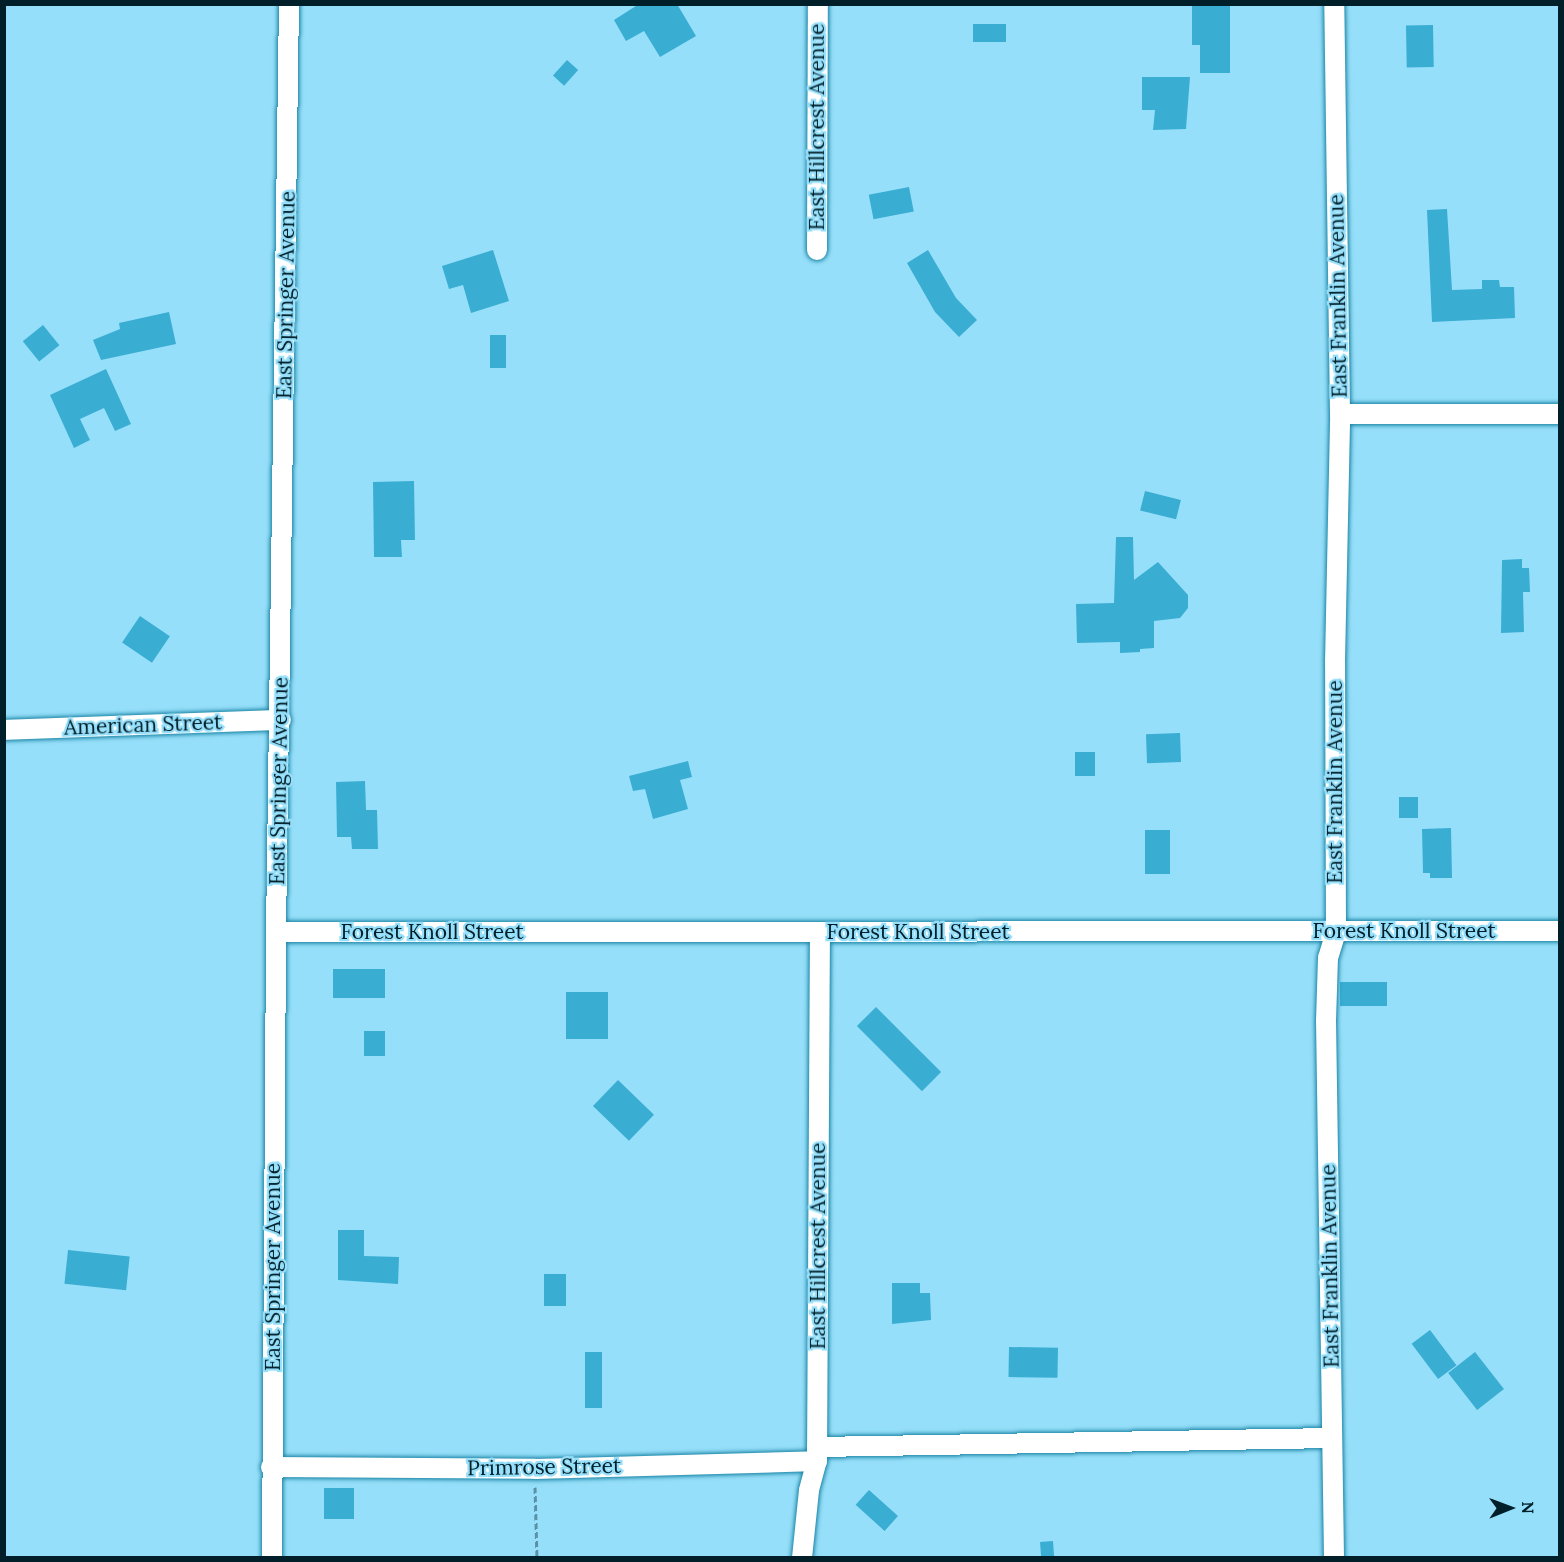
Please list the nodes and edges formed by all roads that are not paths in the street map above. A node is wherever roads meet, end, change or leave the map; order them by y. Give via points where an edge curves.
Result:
1 (289, 4) edge
2 (818, 4) edge
3 (1334, 4) edge
4 (817, 250) dead end
5 (1340, 414) junction
6 (1560, 414) edge
7 (281, 720) junction
8 (4, 730) edge
9 (1336, 931) junction
10 (1560, 931) edge
11 (276, 932) junction
12 (820, 932) junction
13 (1332, 1438) junction
14 (817, 1454) junction
15 (271, 1467) junction
16 (272, 1557) edge
17 (802, 1557) edge
18 (1334, 1557) edge

1 - 7 street, East Springer Avenue
2 - 4 street, East Hillcrest Avenue
3 - 5 street, East Franklin Avenue
5 - 6 street
5 - 9 street, East Franklin Avenue via 1335,662
7 - 8 street, American Street
7 - 11 street, East Springer Avenue
9 - 10 street, Forest Knoll Street
9 - 12 street, Forest Knoll Street
9 - 13 street, East Franklin Avenue via 1328,958 1326,1021
11 - 12 street, Forest Knoll Street
11 - 15 street, East Springer Avenue
12 - 14 street, East Hillcrest Avenue
13 - 14 street, Primrose Street
13 - 18 street, East Franklin Avenue
14 - 15 street, Primrose Street via 535,1469
14 - 17 street, East Hillcrest Avenue
15 - 16 street, East Springer Avenue

